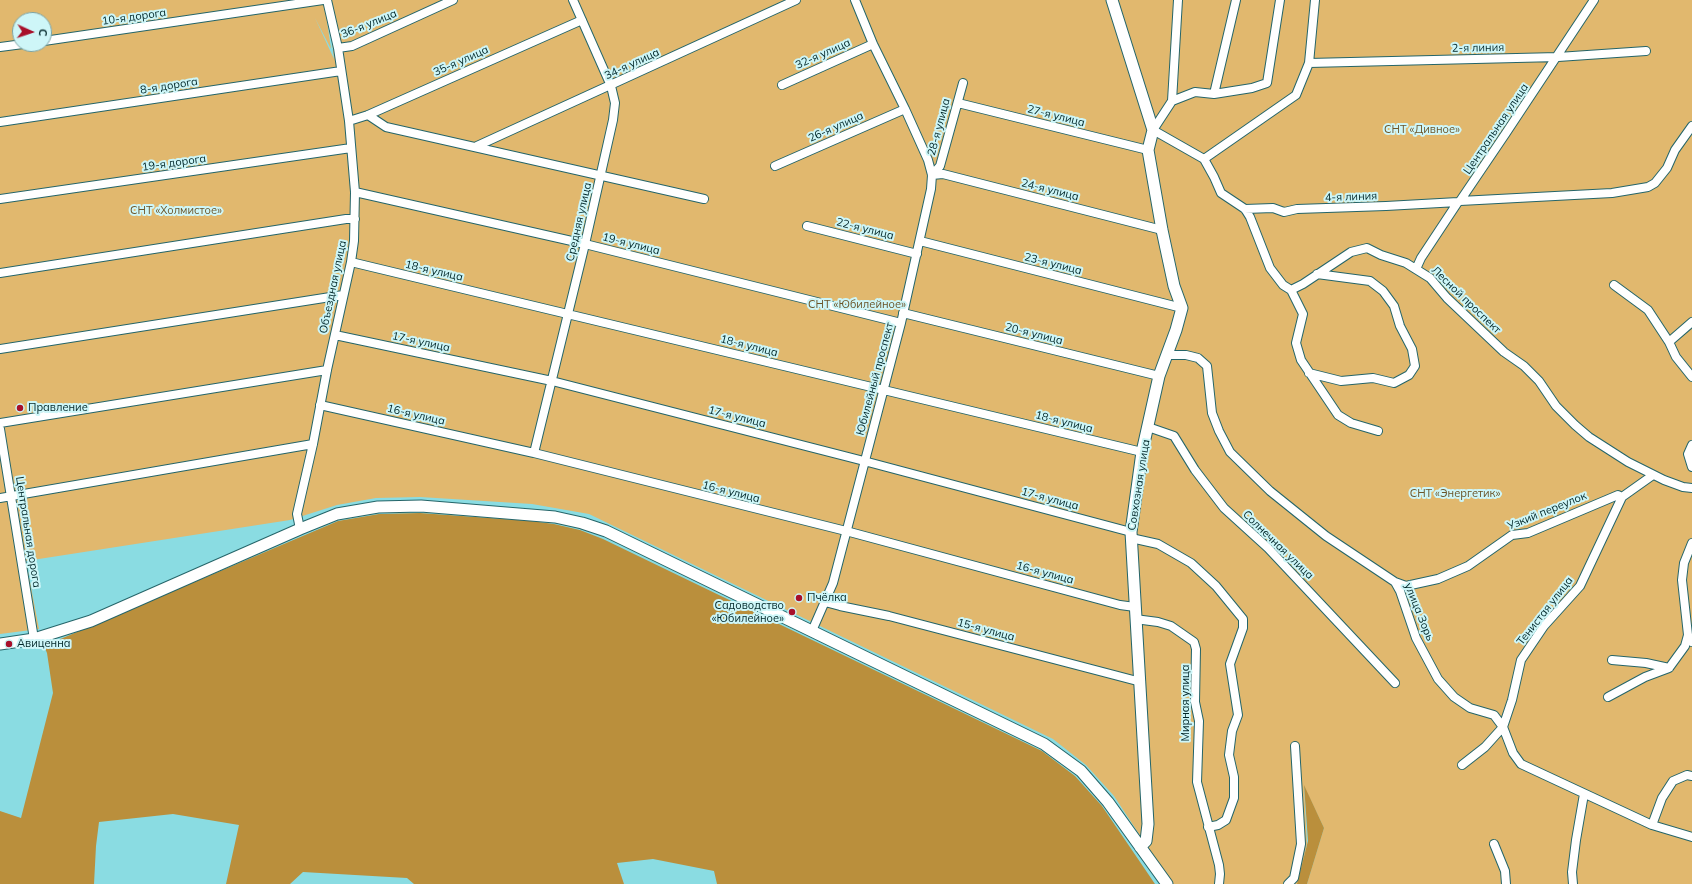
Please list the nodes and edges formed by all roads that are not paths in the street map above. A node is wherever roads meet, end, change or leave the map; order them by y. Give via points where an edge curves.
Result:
1 (323, 0) edge
2 (327, 0) edge
3 (453, 0) edge
4 (572, 0) edge
5 (796, 0) edge
6 (855, 0) edge
7 (1112, 0) edge
8 (1178, 0) edge
9 (1236, 0) edge
10 (1280, 0) edge
11 (1315, 0) edge
12 (1594, 0) edge
13 (582, 20) junction
14 (52, 40) edge
15 (873, 44) junction
16 (12, 45) edge
17 (0, 47) edge
18 (338, 48) junction
19 (1646, 51) dead end
20 (1558, 57) junction
21 (1310, 63) junction
22 (341, 71) junction
23 (962, 83) dead end
24 (782, 85) dead end
25 (611, 86) junction
26 (1214, 94) junction
27 (1172, 101) junction
28 (958, 103) junction
29 (905, 109) junction
30 (368, 115) junction
31 (349, 121) junction
32 (0, 122) edge
33 (1692, 126) edge
34 (1153, 130) junction
35 (477, 146) junction
36 (351, 148) junction
37 (1148, 150) junction
38 (1204, 158) junction
39 (775, 166) dead end
40 (601, 175) junction
41 (932, 175) junction
42 (354, 192) junction
43 (0, 199) edge
44 (704, 199) dead end
45 (1459, 201) junction
46 (1245, 209) junction
47 (355, 219) junction
48 (808, 226) dead end
49 (1162, 230) junction
50 (920, 241) junction
51 (585, 244) junction
52 (917, 254) junction
53 (351, 262) junction
54 (1416, 269) junction
55 (0, 273) edge
56 (1317, 274) junction
57 (1614, 285) dead end
58 (1291, 290) junction
59 (344, 295) junction
60 (1182, 308) junction
61 (903, 313) junction
62 (568, 314) junction
63 (1692, 322) edge
64 (901, 323) junction
65 (335, 335) junction
66 (1669, 342) junction
67 (0, 349) edge
68 (1167, 355) junction
69 (327, 370) junction
70 (1309, 373) junction
71 (1159, 376) junction
72 (1692, 377) edge
73 (552, 381) junction
74 (883, 390) junction
75 (320, 405) junction
76 (0, 423) edge
77 (1148, 427) junction
78 (0, 430) edge
79 (1378, 431) dead end
80 (313, 444) junction
81 (1692, 445) edge
82 (1142, 452) junction
83 (534, 453) junction
84 (864, 460) junction
85 (1692, 467) edge
86 (1653, 475) junction
87 (1692, 488) edge
88 (11, 495) junction
89 (1622, 497) junction
90 (0, 498) edge
91 (300, 529) junction
92 (846, 531) junction
93 (1131, 535) junction
94 (1692, 543) edge
95 (1395, 582) junction
96 (825, 602) junction
97 (1135, 607) junction
98 (1135, 619) junction
99 (812, 631) junction
100 (1690, 638) edge
101 (34, 639) junction
102 (0, 644) edge
103 (1612, 660) dead end
104 (1669, 668) junction
105 (1141, 682) junction
106 (1395, 683) dead end
107 (1608, 697) dead end
108 (1503, 727) junction
109 (1295, 746) dead end
110 (1462, 765) dead end
111 (1692, 776) edge
112 (1584, 794) junction
113 (1652, 825) junction
114 (1208, 827) junction
115 (1692, 836) edge
116 (1494, 844) dead end
117 (1140, 847) junction
118 (1167, 884) edge
119 (1219, 884) edge
120 (1288, 884) edge
121 (1506, 884) edge
122 (1573, 884) edge

1 - 14 street, 10-я дорога
2 - 18 street, Объездная улица
3 - 18 street, 36-я улица via 352,46
4 - 13 street, Средняя улица
5 - 25 street, 34-я улица
6 - 15 street, Юбилейный проспект
7 - 34 main road
8 - 27 street
9 - 26 street
10 - 26 street via 1267,83
11 - 21 street
12 - 20 street, Центральная улица
13 - 25 street, Средняя улица
13 - 30 street, 35-я улица
15 - 24 street, 32-я улица
15 - 29 street, Юбилейный проспект
16 - 17 street
18 - 22 street, Объездная улица
19 - 20 street, 2-я линия
20 - 21 street, 2-я линия
20 - 45 street, Центральная улица
21 - 38 street via 1296,95
22 - 31 street, Объездная улица
22 - 32 street, 8-я дорога
23 - 28 street, 28-я улица
25 - 35 street, 34-я улица
25 - 40 street, Средняя улица via 615,103
26 - 27 street via 1196,92
27 - 34 street
28 - 37 street, 27-я улица
28 - 41 street, 28-я улица via 940,166
29 - 39 street, 26-я улица
29 - 41 street, Юбилейный проспект
30 - 31 street, 35-я улица
30 - 35 street via 386,127
31 - 36 street, Объездная улица
33 - 45 street, 4-я линия via 1675,150 1667,168 1655,183 1648,187 1612,193
34 - 37 main road
34 - 38 street
35 - 40 street
36 - 42 street, Объездная улица
36 - 43 street, 19-я дорога
37 - 49 main road
38 - 46 street via 1221,193
40 - 44 street
40 - 51 street, Средняя улица
41 - 49 street, 24-я улица via 943,174
41 - 50 street, Юбилейный проспект
42 - 47 street, Объездная улица
42 - 51 street, 19-я улица
45 - 46 street, 4-я линия via 1297,209 1284,212 1273,208
45 - 54 street, Центральная улица
46 - 58 street via 1270,268 1283,285
47 - 53 street, Объездная улица
47 - 55 street via 346,218
48 - 52 street, 22-я улица
49 - 60 main road via 1174,286
50 - 52 street, Юбилейный проспект
50 - 60 street, 23-я улица
51 - 62 street, Средняя улица
51 - 64 street, 19-я улица
52 - 61 street, Юбилейный проспект
53 - 59 street, Объездная улица
53 - 62 street, 18-я улица
54 - 56 street, Лесной проспект via 1367,248 1351,252
54 - 86 street, Лесной проспект via 1430,278 1447,298 1504,352 1524,366 1574,425 1628,462
56 - 58 street, Лесной проспект
56 - 70 street via 1370,281 1384,291 1394,306 1400,326 1412,349 1415,366 1409,375 1394,383 1373,378 1341,381
57 - 66 street via 1648,310
58 - 70 street via 1303,314 1296,343 1301,360
59 - 65 street, Объездная улица
59 - 67 street
60 - 68 main road, Совхозная улица
61 - 64 street, Юбилейный проспект
61 - 71 street, 20-я улица
62 - 73 street, Средняя улица
62 - 74 street, 18-я улица
63 - 66 street
64 - 74 street, Юбилейный проспект
65 - 69 street, Объездная улица
65 - 73 street, 17-я улица
66 - 72 street via 1676,357
68 - 71 main road, Совхозная улица
68 - 95 street, улица Зорь via 1186,354 1198,358 1207,366 1212,413 1230,452 1270,491 1326,536
69 - 75 street, Объездная улица
69 - 76 street
70 - 79 street via 1338,415 1351,423
71 - 77 main road, Совхозная улица
73 - 83 street, Средняя улица
73 - 84 street, 17-я улица
74 - 82 street, 18-я улица
74 - 84 street, Юбилейный проспект
75 - 80 street, Объездная улица
75 - 83 street, 16-я улица
77 - 82 main road, Совхозная улица
77 - 106 street, Солнечная улица via 1174,436 1195,470 1224,508 1268,548
78 - 88 street, Центральная дорога
80 - 88 street
80 - 91 street, Объездная улица via 297,514
81 - 85 street via 1688,454
82 - 93 main road, Совхозная улица
83 - 92 street, 16-я улица
84 - 92 street, Юбилейный проспект
84 - 93 street, 17-я улица
86 - 87 street, Лесной проспект via 1683,488
86 - 89 street, Тенистая улица
88 - 90 street
88 - 101 street, Центральная дорога
89 - 95 street, Узкий переулок via 1618,494 1528,533 1512,536 1468,566 1438,579 1406,586
89 - 108 street, Тенистая улица via 1580,586 1544,626 1521,660
91 - 99 main road via 337,514 378,507 421,506 555,517 606,531
91 - 101 main road via 91,621
92 - 96 street, Юбилейный проспект via 833,583
92 - 97 street, 16-я улица
93 - 97 main road, Совхозная улица
93 - 114 street, 17-я улица via 1158,544 1191,563 1216,586 1243,619 1243,628 1230,664 1238,715 1232,731 1229,755 1234,777 1234,798 1226,820
94 - 100 street via 1684,563 1682,580
95 - 108 street, улица Зорь via 1416,638 1438,678 1454,697 1470,708 1494,715
96 - 99 street, Юбилейный проспект
96 - 105 street, 15-я улица via 889,616
97 - 98 main road, Совхозная улица
98 - 105 main road, Совхозная улица
98 - 114 street, Мирная улица via 1171,626 1194,642 1195,702 1198,721 1196,782
99 - 117 main road via 1044,744 1081,771 1108,802
100 - 104 street
101 - 102 main road
103 - 104 street
104 - 107 street via 1645,677
105 - 117 main road, Совхозная улица via 1148,824 1146,842
108 - 110 street, Тенистая улица via 1485,748
108 - 112 street, улица Зорь via 1512,753 1521,764
109 - 120 street via 1301,844 1294,878
111 - 113 street via 1687,775 1673,781 1662,798
112 - 113 street, улица Зорь
112 - 122 street via 1572,872
113 - 115 street, улица Зорь
114 - 119 street via 1219,865
116 - 121 street via 1505,871
117 - 118 main road

